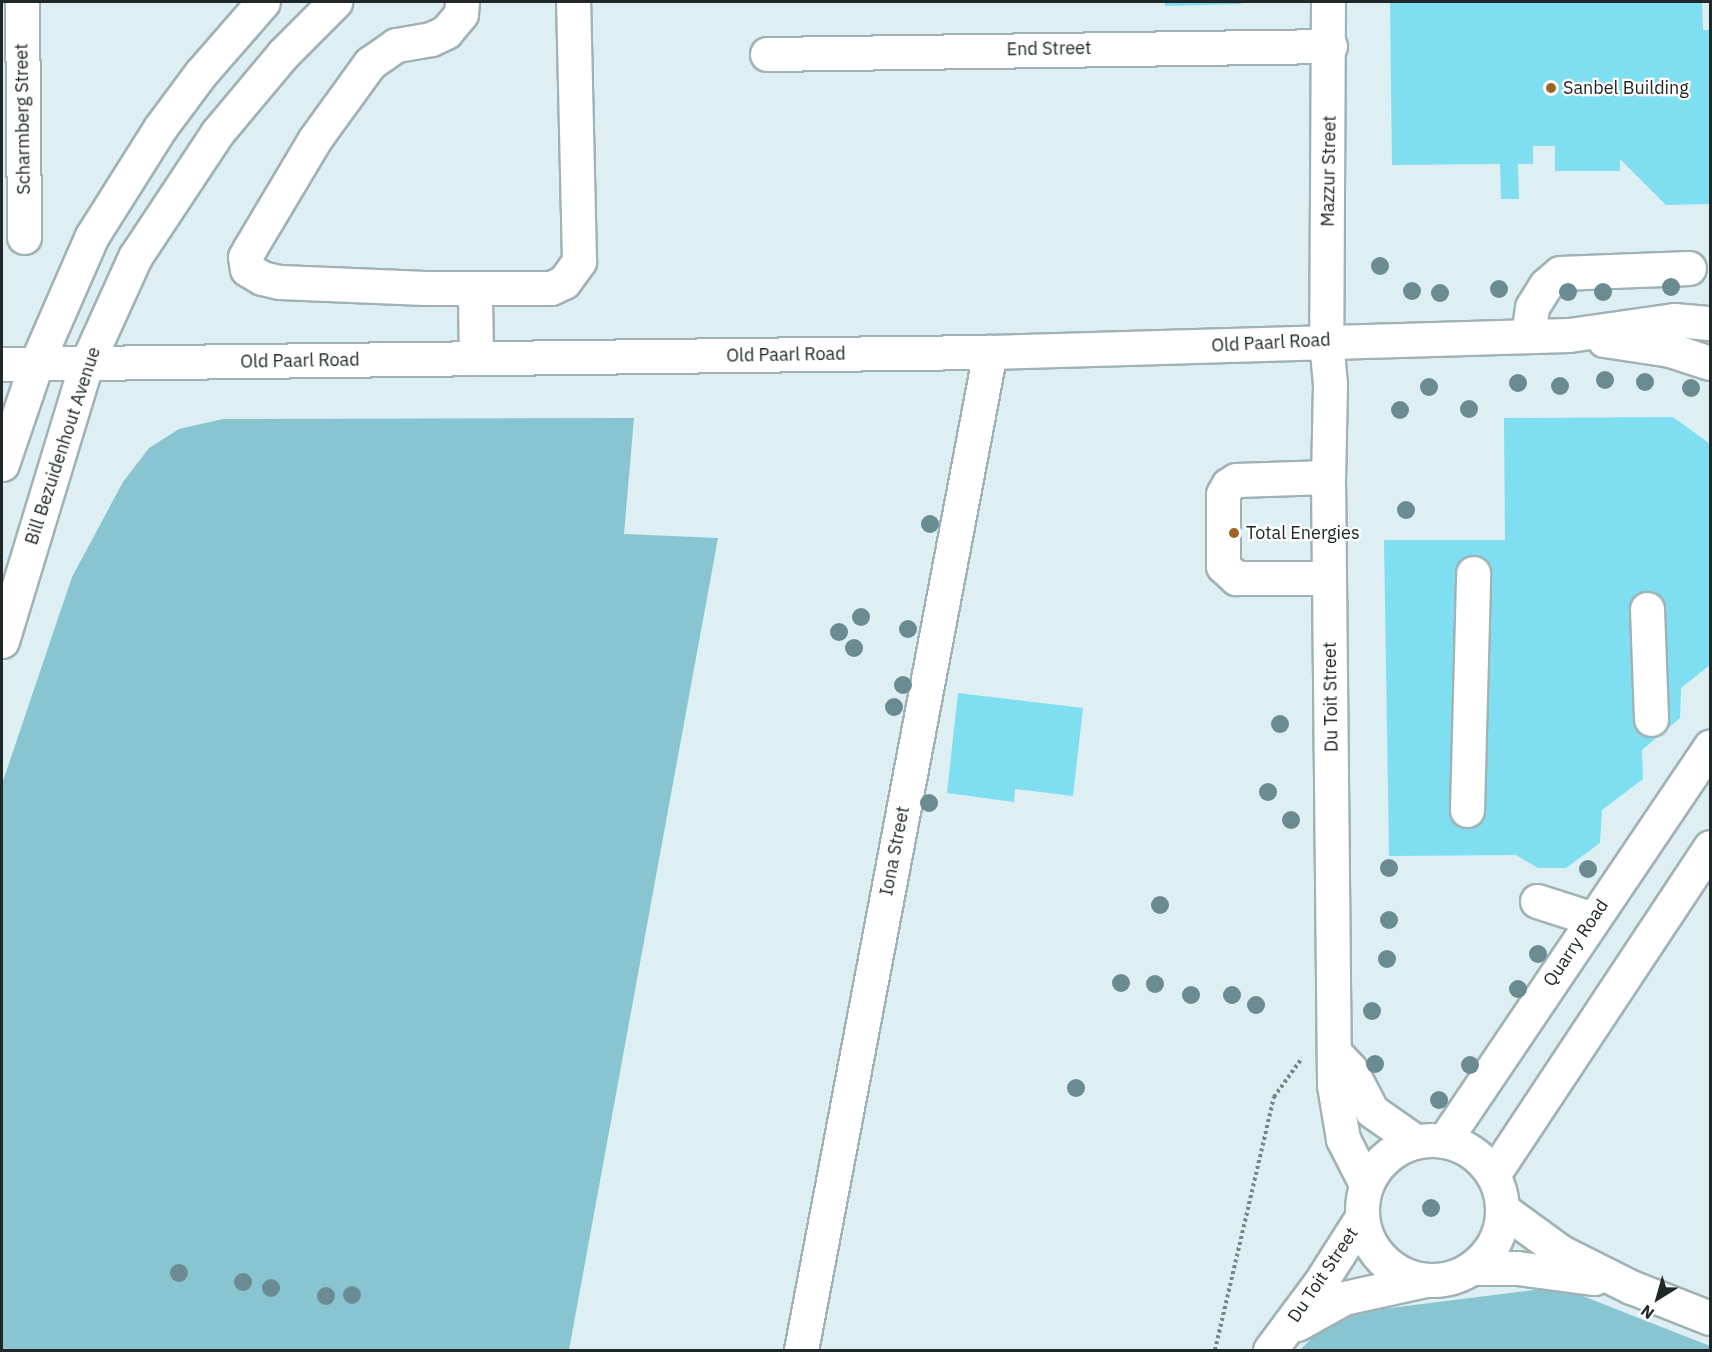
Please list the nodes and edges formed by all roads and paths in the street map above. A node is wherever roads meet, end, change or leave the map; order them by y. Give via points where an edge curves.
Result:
1 (22, 2) edge
2 (263, 2) edge
3 (335, 2) edge
4 (462, 2) edge
5 (573, 2) edge
6 (1328, 2) edge
7 (1330, 46) junction
8 (767, 54) dead end
9 (24, 237) dead end
10 (1689, 268) dead end
11 (466, 288) junction
12 (1710, 323) edge
13 (1569, 335) junction
14 (1528, 336) junction
15 (1326, 340) junction
16 (990, 352) junction
17 (476, 358) junction
18 (1710, 363) edge
19 (2, 364) edge
20 (36, 364) junction
21 (86, 365) junction
22 (2, 464) edge
23 (1328, 477) junction
24 (1473, 573) dead end
25 (1329, 578) junction
26 (1647, 609) dead end
27 (2, 641) edge
28 (1651, 718) dead end
29 (1710, 746) edge
30 (1467, 810) dead end
31 (1710, 847) edge
32 (1538, 901) dead end
33 (1593, 919) junction
34 (1321, 1054) junction
35 (1430, 1141) junction
36 (1493, 1175) junction
37 (1366, 1184) junction
38 (1502, 1209) junction
39 (1362, 1217) junction
40 (1473, 1268) junction
41 (1425, 1280) junction
42 (1631, 1287) junction
43 (1710, 1318) edge
44 (1277, 1342) edge
45 (801, 1350) edge
46 (1215, 1350) edge

1 - 9 street, Scharmberg Street
2 - 20 street via 201,73 125,180 92,236
3 - 21 street, Bill Bezuidenhout Avenue via 283,54 172,196 135,257
4 - 11 street via 461,14 446,32 431,39 396,45 370,63 315,139 250,248 245,266 262,278 280,282
5 - 11 street via 577,268 564,282 551,288
6 - 7 street, Mazzur Street
7 - 8 street, End Street
7 - 15 street, Mazzur Street
10 - 14 street via 1560,273 1546,285 1532,307
11 - 17 street via 475,299
12 - 13 street, Old Paarl Road via 1674,320
13 - 14 street, Old Paarl Road
13 - 18 street, Old Paarl Road via 1670,350
14 - 15 street, Old Paarl Road
15 - 16 street, Old Paarl Road
15 - 23 street, Du Toit Street via 1330,385
16 - 17 street, Old Paarl Road
16 - 45 street, Iona Street
17 - 21 street, Old Paarl Road
19 - 20 street, Old Paarl Road
20 - 21 street, Old Paarl Road
20 - 22 street
21 - 27 street, Bill Bezuidenhout Avenue
23 - 25 street, Du Toit Street
23 - 25 street via 1236,480 1227,485 1223,494 1223,566 1236,578
24 - 30 street
25 - 34 street, Du Toit Street
26 - 28 street
29 - 33 street, Quarry Road
31 - 36 street
32 - 33 street
33 - 35 street, Quarry Road
34 - 35 street via 1350,1069 1372,1111
34 - 37 street, Du Toit Street via 1334,1085 1343,1139
34 - 46 path via 1274,1097
35 - 36 street via 1467,1149
35 - 37 street via 1381,1161
36 - 38 street
37 - 39 street
38 - 40 street via 1495,1242
38 - 42 street via 1546,1243
39 - 41 street via 1368,1240 1382,1260 1406,1275
39 - 44 street, Du Toit Street
40 - 41 street via 1450,1278
40 - 42 street via 1535,1270
41 - 44 street, Du Toit Street via 1344,1298
42 - 43 street

